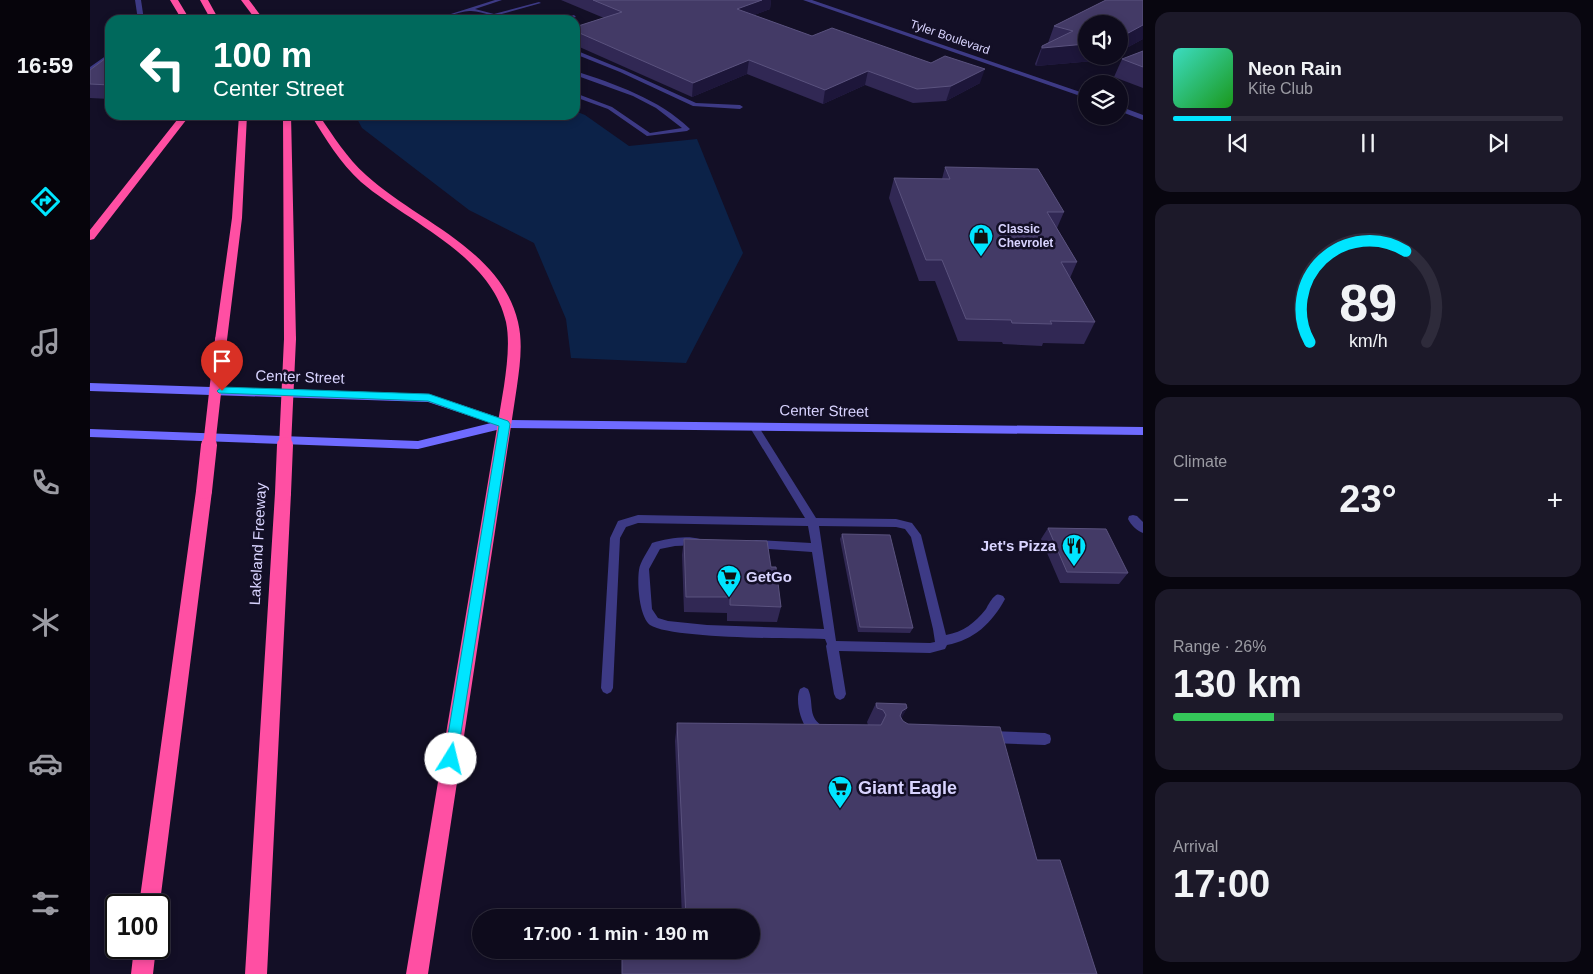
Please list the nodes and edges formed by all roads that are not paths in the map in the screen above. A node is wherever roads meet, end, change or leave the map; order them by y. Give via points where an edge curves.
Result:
1 (138, 0) edge
2 (174, 0) edge
3 (204, 0) edge
4 (245, 0) edge
5 (500, 0) edge
6 (806, 0) edge
7 (539, 3) dead end
8 (469, 9) junction
9 (142, 15) edge
10 (183, 15) edge
11 (213, 15) edge
12 (256, 15) edge
13 (450, 15) edge
14 (490, 15) edge
15 (497, 15) edge
16 (580, 54) edge
17 (105, 59) edge
18 (90, 70) edge
19 (580, 75) edge
20 (1078, 93) edge
21 (580, 97) edge
22 (740, 107) dead end
23 (1128, 112) edge
24 (1143, 118) edge
25 (182, 120) edge
26 (244, 120) edge
27 (287, 120) edge
28 (318, 120) edge
29 (90, 237) edge
30 (90, 386) edge
31 (505, 424) junction
32 (754, 426) junction
33 (1143, 432) edge
34 (90, 433) edge
35 (1134, 519) dead end
36 (813, 522) junction
37 (1143, 529) edge
38 (712, 542) edge
39 (749, 543) edge
40 (817, 548) junction
41 (999, 599) dead end
42 (830, 634) junction
43 (941, 641) junction
44 (832, 646) junction
45 (607, 688) dead end
46 (804, 693) dead end
47 (840, 694) dead end
48 (835, 732) edge
49 (977, 737) edge
50 (1045, 739) dead end
51 (151, 894) edge
52 (144, 959) edge
53 (142, 974) edge
54 (256, 974) edge
55 (417, 974) edge

1 - 9 street
2 - 10 highway
3 - 11 highway
4 - 12 highway
5 - 8 lane
6 - 20 street, Tyler Boulevard
7 - 15 lane
8 - 13 lane
8 - 14 lane
16 - 22 lane via 695,105
17 - 18 street
19 - 21 lane via 635,95 688,129 649,135 610,108
23 - 24 street
25 - 29 highway
26 - 51 highway, bridge via 237,218
27 - 54 highway, Lakeland Freeway, bridge via 290,339
28 - 31 highway via 336,148 363,178 481,267 501,293 512,321 514,355
30 - 31 main road, Center Street via 429,398
31 - 32 main road, Center Street
31 - 34 main road, Center Street via 418,445
31 - 55 highway
32 - 33 main road, Center Street
32 - 36 lane
35 - 37 lane
36 - 40 lane
36 - 43 lane via 908,526 916,535
36 - 45 lane via 638,519 622,524 615,538
38 - 42 lane via 675,542 656,546 644,569 646,610 654,621 668,626 707,630
39 - 40 lane
40 - 42 lane
41 - 43 lane via 984,622 958,639
42 - 44 lane
43 - 44 lane via 941,645 930,648
44 - 47 lane
46 - 48 lane via 807,720 818,730
49 - 50 lane
52 - 53 highway

